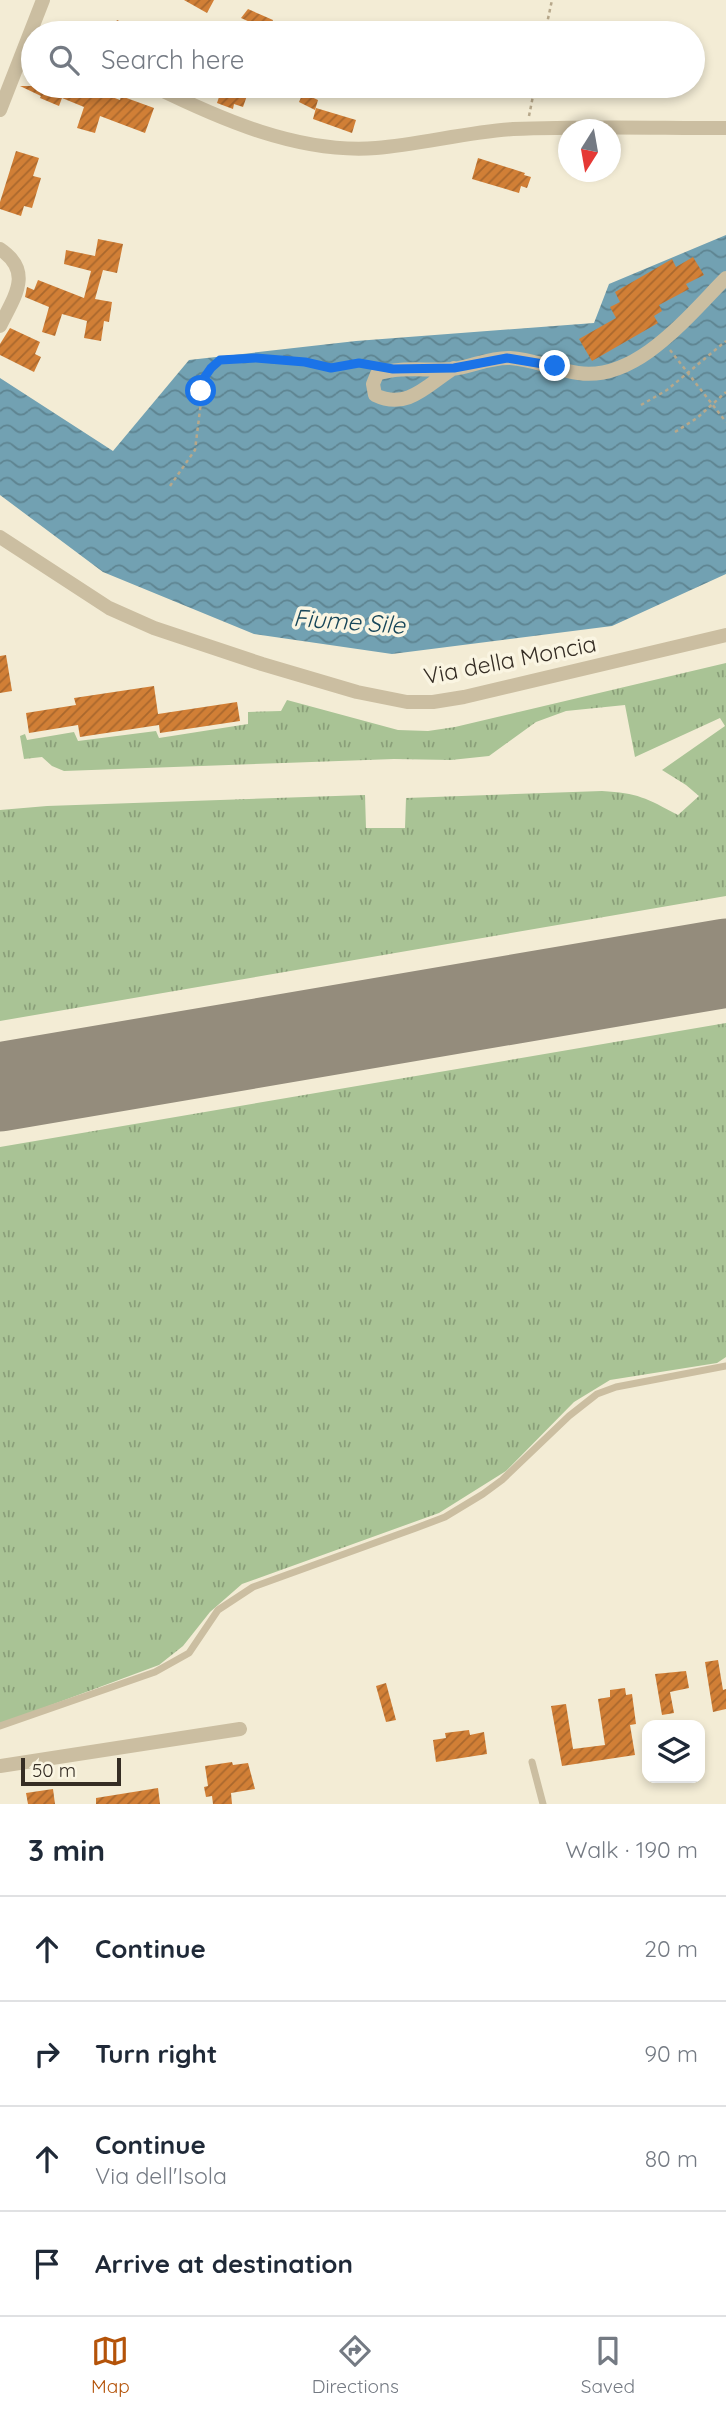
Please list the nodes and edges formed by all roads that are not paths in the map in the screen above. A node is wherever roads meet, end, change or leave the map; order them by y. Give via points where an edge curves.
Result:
1 (43, 0) edge
2 (36, 21) edge
3 (21, 60) edge
4 (179, 98) edge
5 (0, 110) edge
6 (726, 128) edge
7 (0, 249) edge
8 (726, 278) edge
9 (0, 326) edge
10 (454, 368) junction
11 (0, 537) edge
12 (726, 635) edge
13 (726, 1366) edge
14 (0, 1726) edge
15 (240, 1729) dead end
16 (532, 1762) dead end
17 (0, 1766) edge
18 (543, 1804) edge

1 - 2 street
3 - 5 street
4 - 6 street via 254,129 325,147 374,148 527,129
7 - 9 street via 20,274
8 - 10 street via 648,353 610,371 579,374 507,358
10 - 10 street via 409,399 375,395 377,374 393,369
11 - 12 street, Via della Moncia via 77,589 136,621 262,664 407,702 464,698
13 - 14 lane via 597,1394 502,1480 458,1510 253,1587 218,1611 189,1653 173,1663
15 - 17 street
16 - 18 lane

